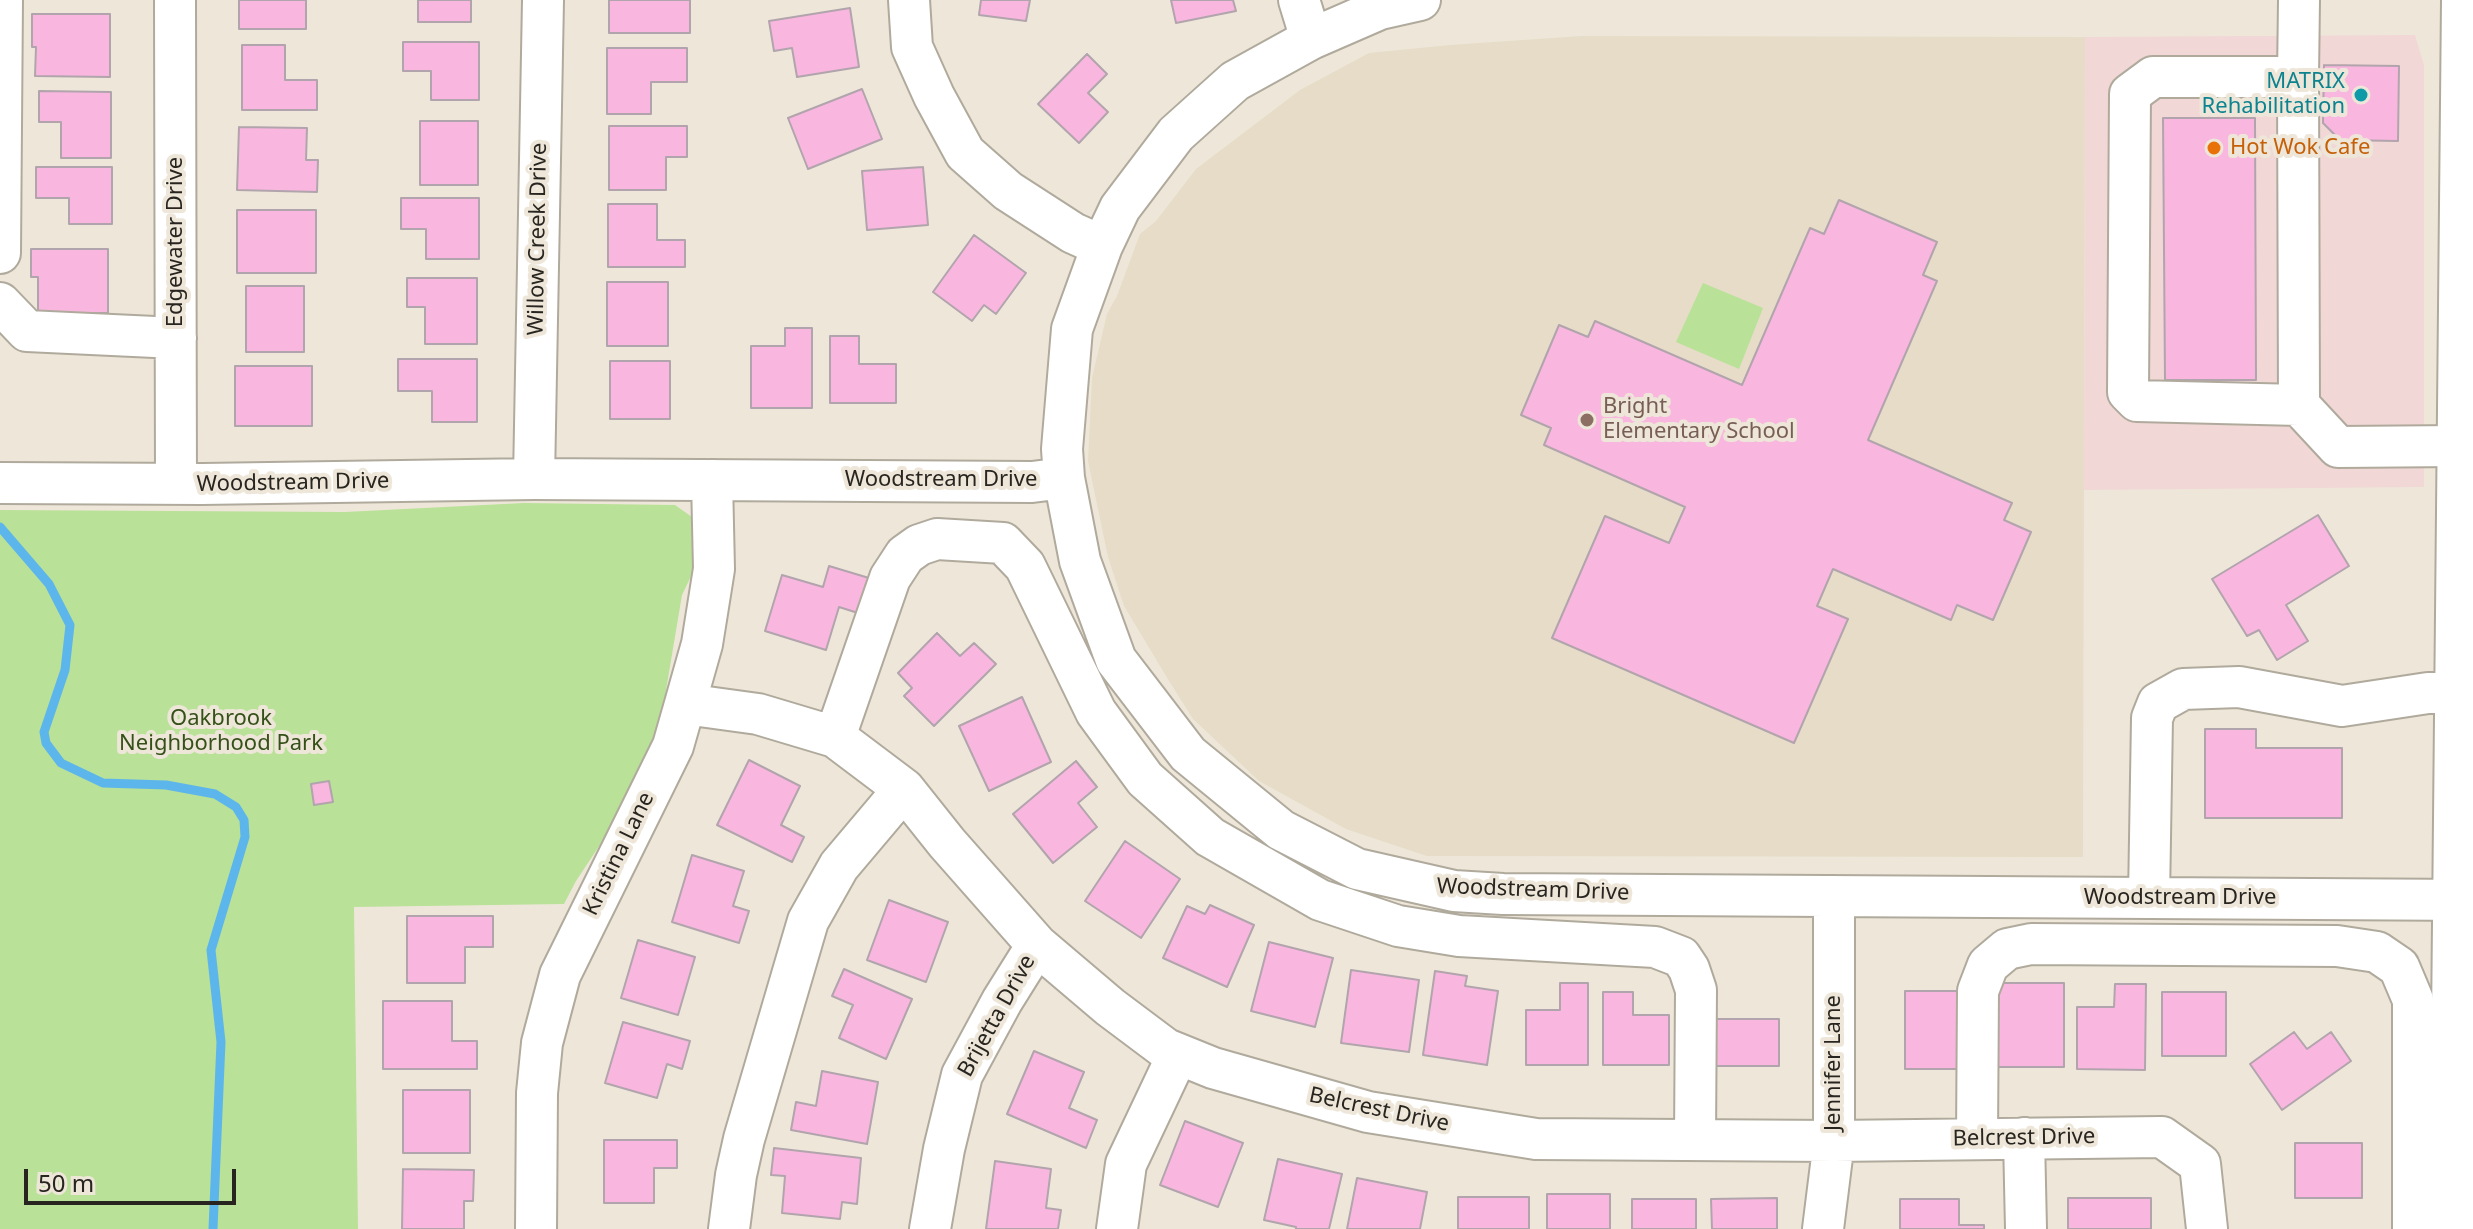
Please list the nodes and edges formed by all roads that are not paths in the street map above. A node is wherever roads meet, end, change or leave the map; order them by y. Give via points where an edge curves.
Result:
1 (2, 0) edge
2 (175, 0) edge
3 (543, 0) edge
4 (909, 0) edge
5 (1299, 0) edge
6 (1420, 0) edge
7 (2299, 0) edge
8 (2464, 0) edge
9 (1311, 39) junction
10 (2298, 77) junction
11 (1102, 246) junction
12 (0, 253) edge
13 (0, 303) edge
14 (176, 338) junction
15 (2299, 405) junction
16 (2459, 446) junction
17 (1064, 478) junction
18 (534, 479) junction
19 (712, 480) junction
20 (0, 483) edge
21 (176, 484) junction
22 (2457, 693) junction
23 (685, 704) junction
24 (835, 737) junction
25 (904, 789) junction
26 (1834, 896) junction
27 (2149, 898) junction
28 (2464, 900) edge
29 (1037, 945) junction
30 (1178, 1054) junction
31 (2024, 1138) junction
32 (1977, 1139) junction
33 (1695, 1140) junction
34 (1834, 1141) junction
35 (536, 1229) edge
36 (729, 1229) edge
37 (930, 1229) edge
38 (1117, 1229) edge
39 (1823, 1229) edge
40 (2026, 1229) edge
41 (2207, 1229) edge
42 (2413, 1229) edge
43 (2452, 1229) edge

1 - 12 street
2 - 14 street, Edgewater Drive
3 - 18 street, Willow Creek Drive
4 - 11 street via 912,47 965,153 1008,191
5 - 9 street
6 - 9 street via 1380,9
7 - 10 street
8 - 16 main road
9 - 11 street via 1235,81 1176,134 1120,208
10 - 15 street
10 - 15 street via 2153,77 2130,94 2128,392 2137,401
11 - 17 street via 1072,329
13 - 14 street via 27,331
14 - 21 street, Edgewater Drive
15 - 16 street via 2338,447
16 - 22 main road
17 - 19 street, Woodstream Drive
17 - 26 street, Woodstream Drive via 1080,561 1116,660 1188,754 1281,830 1357,869 1454,891
18 - 19 street, Woodstream Drive
18 - 21 street, Woodstream Drive
19 - 23 street, Kristina Lane via 714,569 702,644
20 - 21 street, Woodstream Drive
22 - 27 street via 2342,706 2239,687 2183,689 2158,703 2152,718
22 - 28 main road
23 - 24 street, Belcrest Drive via 758,714
23 - 35 street, Kristina Lane via 673,746 560,975 538,1080
24 - 25 street, Belcrest Drive
24 - 33 street via 890,578 905,555 937,539 1003,543 1025,566 1096,712 1145,779 1210,837 1320,900 1398,926 1459,936 1655,947 1681,957 1696,990
25 - 29 street, Belcrest Drive
25 - 36 street via 839,866 808,921 744,1139
26 - 27 street, Woodstream Drive
26 - 34 street, Jennifer Lane
27 - 28 street, Woodstream Drive
28 - 43 main road
29 - 30 street, Belcrest Drive via 1110,1007
29 - 37 street, Brijetta Drive via 962,1075
30 - 33 street, Belcrest Drive via 1368,1112 1536,1139
30 - 38 street via 1126,1164
31 - 32 street, Belcrest Drive
31 - 40 street
31 - 41 street, Belcrest Drive via 2162,1137 2200,1164
32 - 34 street, Belcrest Drive
32 - 42 street via 1978,991 1988,965 2007,949 2031,944 2322,946 2377,952 2399,967 2413,1000
33 - 34 street, Belcrest Drive
34 - 39 street, Jennifer Lane

